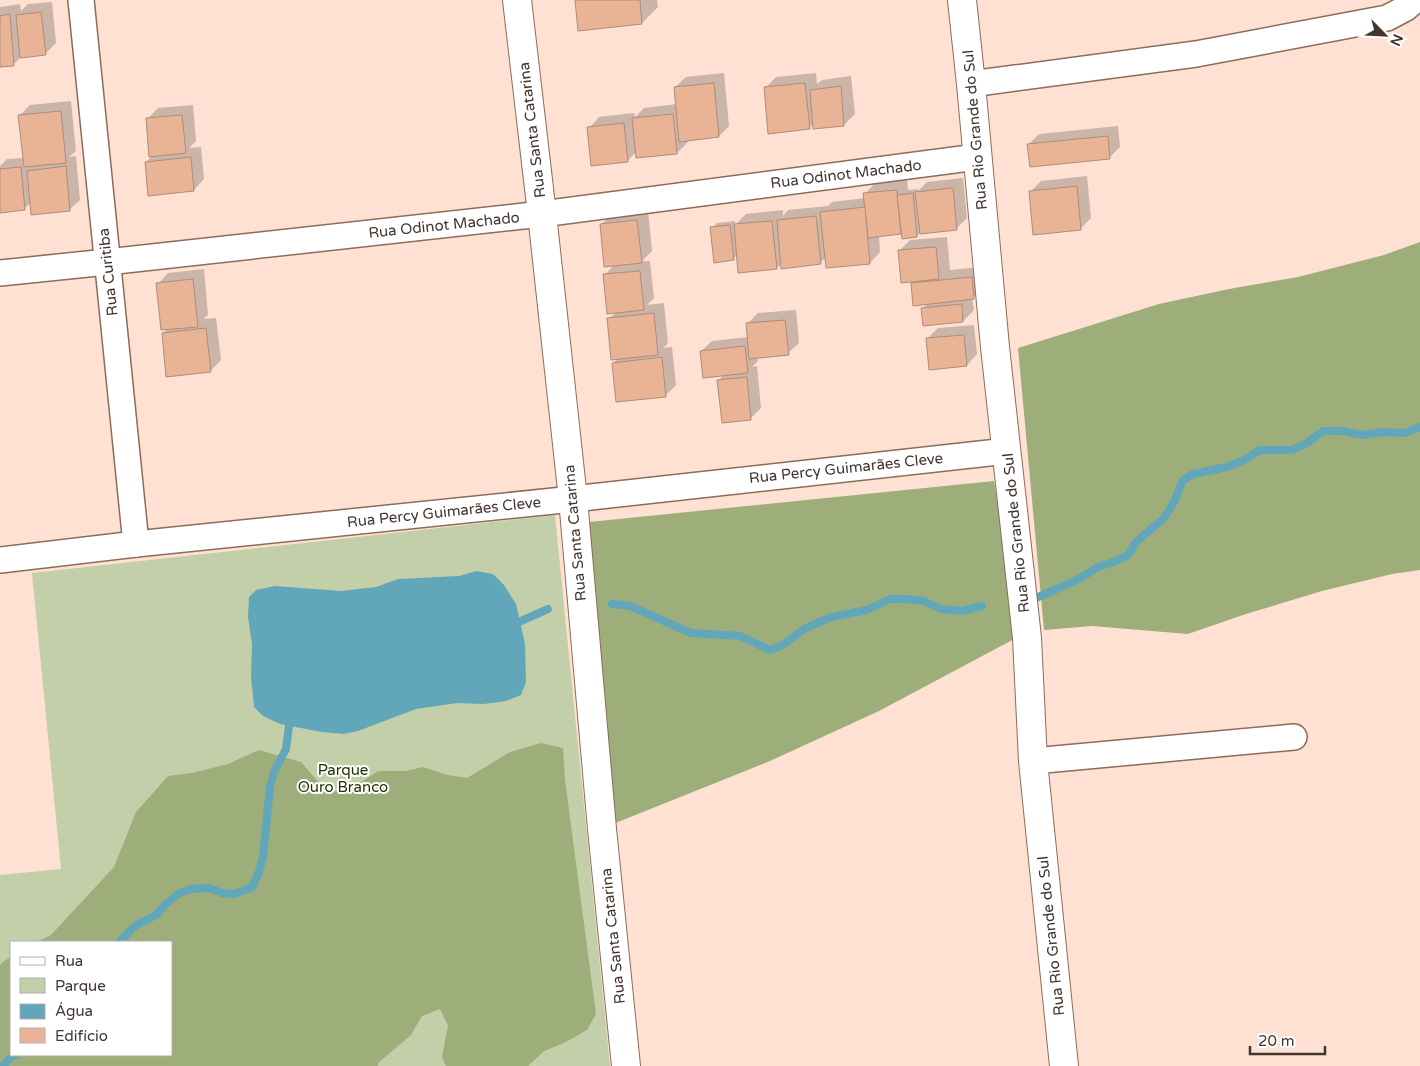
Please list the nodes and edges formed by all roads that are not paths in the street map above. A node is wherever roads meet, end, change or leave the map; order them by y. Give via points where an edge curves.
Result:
1 (81, 0) edge
2 (517, 0) edge
3 (962, 0) edge
4 (1415, 0) edge
5 (972, 84) junction
6 (977, 157) junction
7 (542, 214) junction
8 (107, 262) junction
9 (0, 273) edge
10 (1007, 451) junction
11 (573, 499) junction
12 (136, 544) junction
13 (0, 560) edge
14 (1294, 737) dead end
15 (1033, 761) junction
16 (626, 1066) edge
17 (1064, 1066) edge

1 - 8 street, Rua Curitiba
2 - 7 street, Rua Santa Catarina
3 - 5 street, Rua Rio Grande do Sul
4 - 5 street via 1387,18 1196,54
5 - 6 street, Rua Rio Grande do Sul
6 - 7 street, Rua Odinot Machado
6 - 10 street, Rua Rio Grande do Sul
7 - 8 street, Rua Odinot Machado
7 - 11 street, Rua Santa Catarina
8 - 9 street, Rua Odinot Machado
8 - 12 street, Rua Curitiba
10 - 11 street, Rua Percy Guimarães Cleve
10 - 15 street, Rua Rio Grande do Sul via 1027,638
11 - 12 street, Rua Percy Guimarães Cleve
11 - 16 street, Rua Santa Catarina
12 - 13 street, Rua Percy Guimarães Cleve
14 - 15 street
15 - 17 street, Rua Rio Grande do Sul

